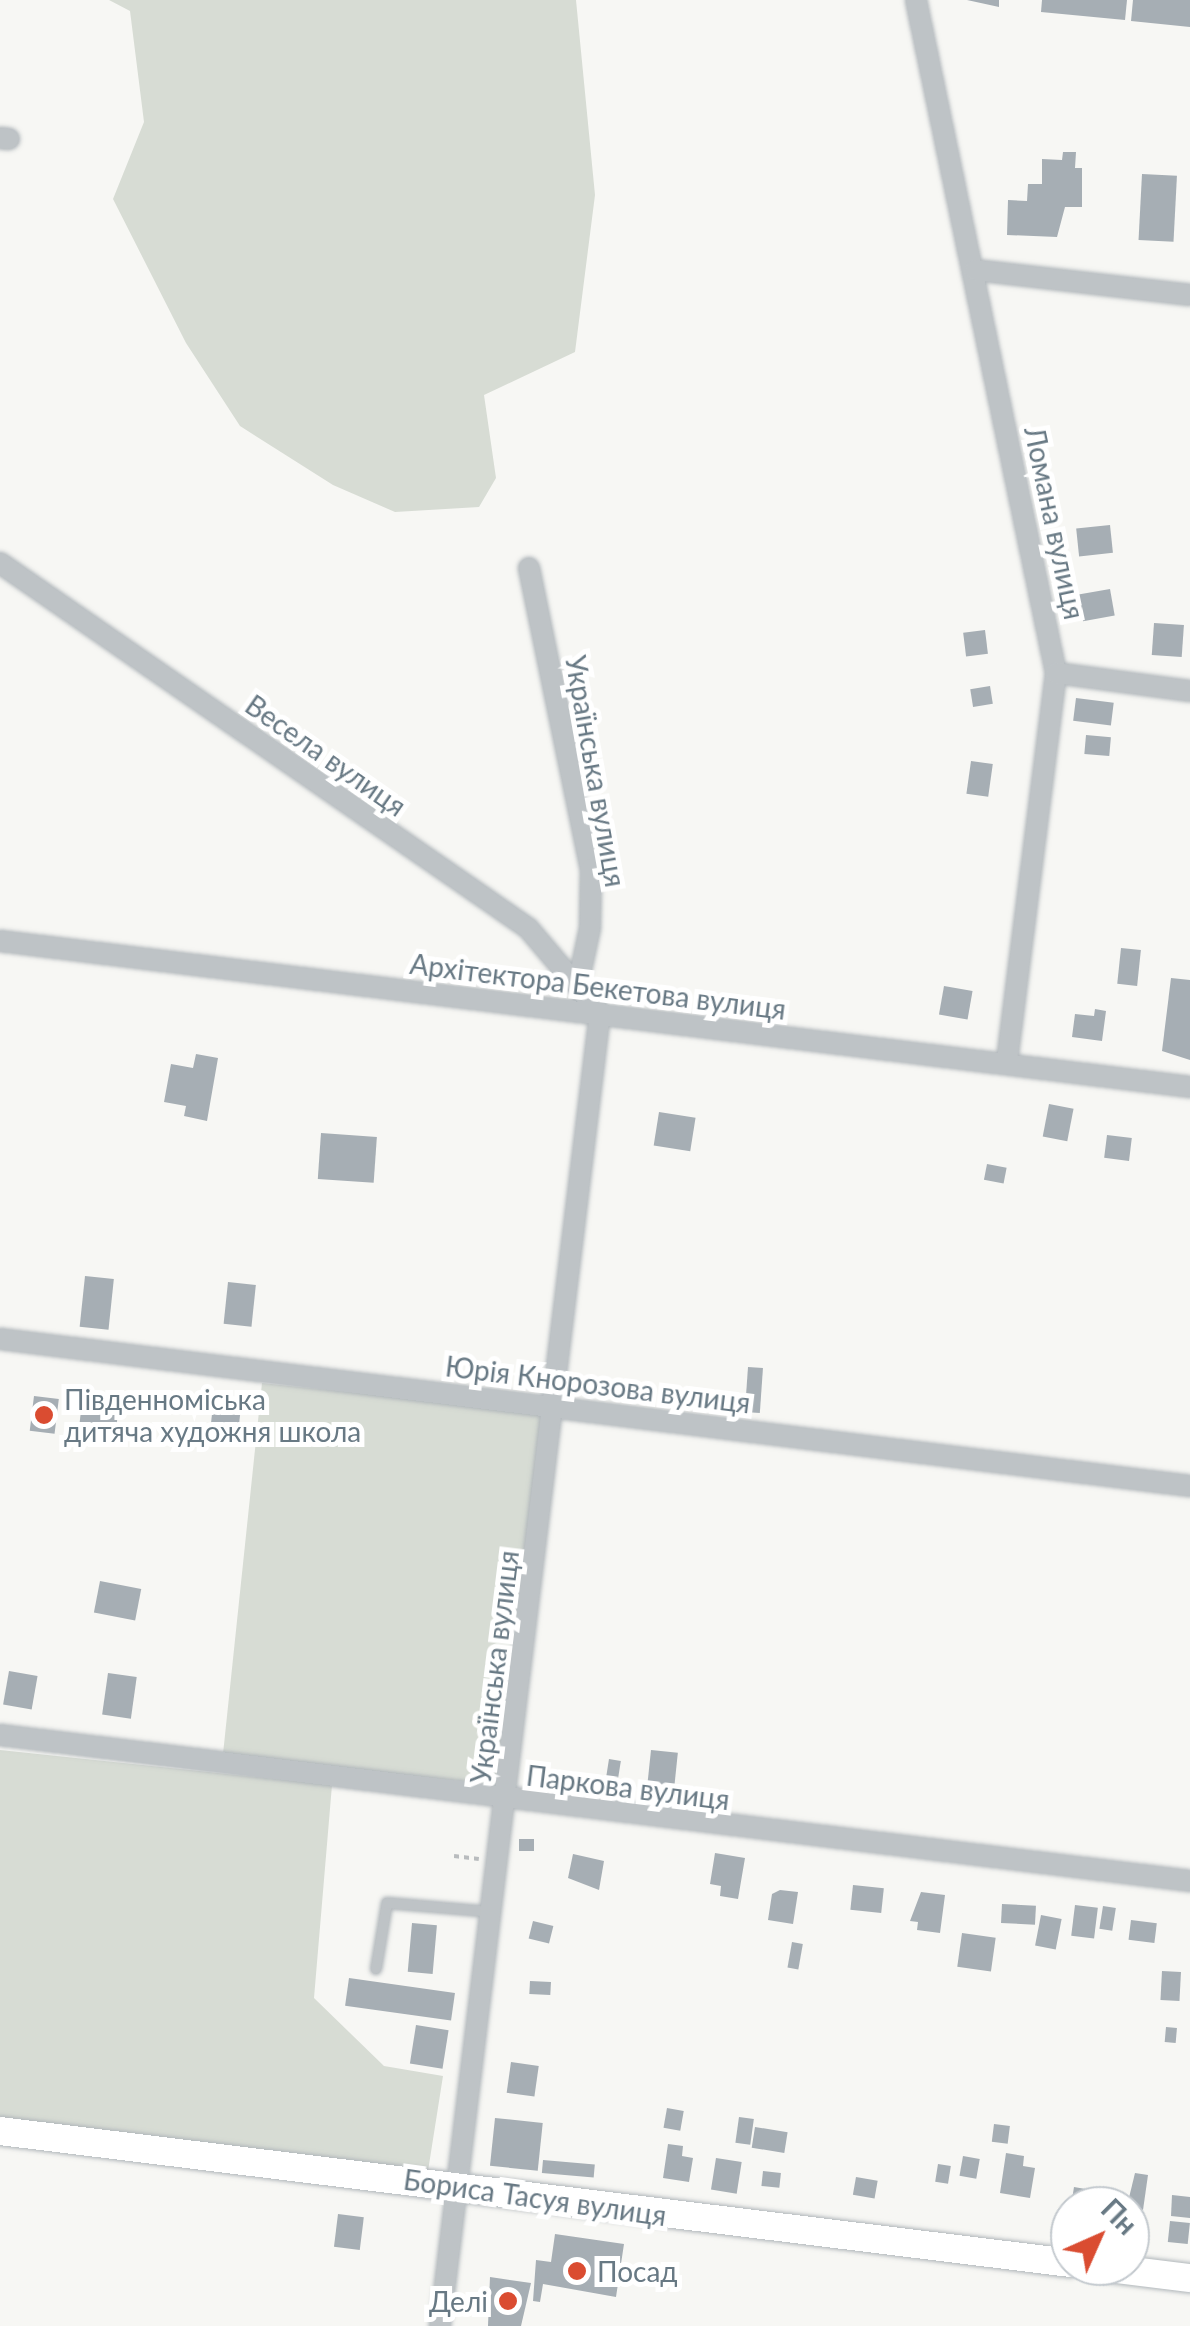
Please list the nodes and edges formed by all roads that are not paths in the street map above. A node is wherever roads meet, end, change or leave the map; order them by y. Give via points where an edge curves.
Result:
1 (916, 0) edge
2 (975, 270) junction
3 (1190, 295) edge
4 (0, 563) edge
5 (529, 568) dead end
6 (1056, 673) junction
7 (1190, 691) edge
8 (0, 941) edge
9 (578, 984) junction
10 (600, 1014) junction
11 (1008, 1064) junction
12 (1190, 1087) edge
13 (0, 1339) edge
14 (552, 1405) junction
15 (1190, 1486) edge
16 (0, 1734) edge
17 (506, 1800) junction
18 (1190, 1881) edge
19 (492, 1912) junction
20 (376, 1969) dead end
21 (0, 2131) edge
22 (458, 2186) junction
23 (1050, 2260) edge
24 (1150, 2273) edge
25 (1190, 2278) edge
26 (440, 2326) edge

1 - 2 street, Ломана вулиця
2 - 3 street
2 - 6 street, Ломана вулиця
4 - 9 street, Весела вулиця via 528,928
5 - 9 street, Українська вулиця via 592,869 590,928
6 - 7 street
6 - 11 street, Ломана вулиця
8 - 10 street, Архітектора Бекетова вулиця
9 - 10 street, Весела вулиця
10 - 11 street, Архітектора Бекетова вулиця
10 - 14 street, Українська вулиця
11 - 12 street, Архітектора Бекетова вулиця
13 - 14 street, Юрія Кнорозова вулиця
14 - 15 street, Юрія Кнорозова вулиця
14 - 17 street, Українська вулиця
16 - 17 street, Паркова вулиця
17 - 18 street, Паркова вулиця
17 - 19 street, Українська вулиця
19 - 20 lane via 386,1903
19 - 22 street, Українська вулиця
21 - 22 street, Бориса Тасуя вулиця
22 - 23 street, Бориса Тасуя вулиця
22 - 26 street, Українська вулиця
24 - 25 street

